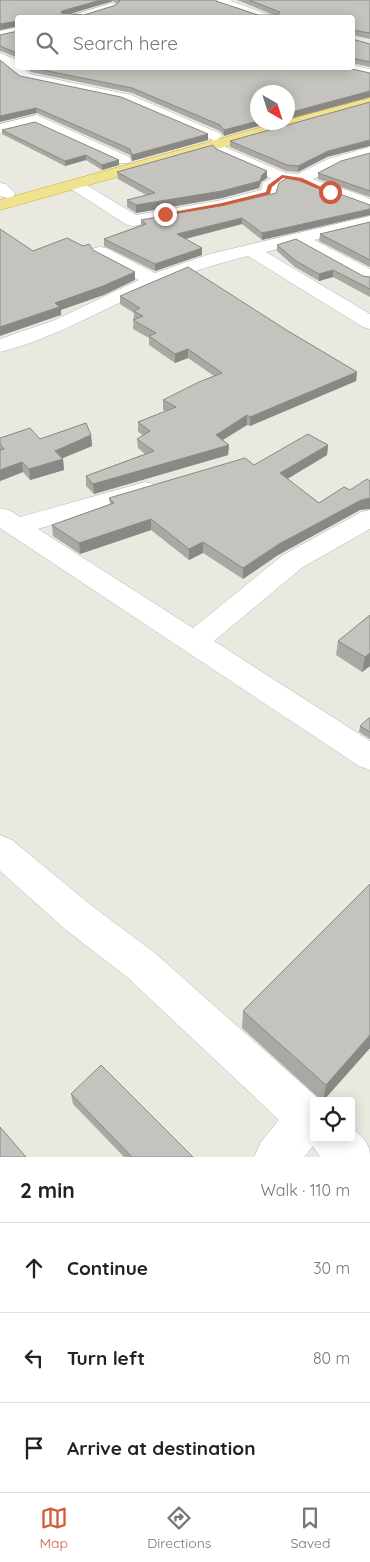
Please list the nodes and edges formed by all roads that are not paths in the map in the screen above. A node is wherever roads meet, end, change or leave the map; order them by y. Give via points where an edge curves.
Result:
1 (226, 0) edge
2 (112, 6) edge
3 (248, 12) junction
4 (80, 15) edge
5 (227, 15) edge
6 (260, 15) edge
7 (15, 31) edge
8 (0, 35) edge
9 (355, 69) edge
10 (18, 70) edge
11 (370, 73) edge
12 (370, 93) edge
13 (370, 102) edge
14 (295, 114) edge
15 (250, 127) edge
16 (0, 130) edge
17 (215, 140) junction
18 (370, 152) edge
19 (123, 160) junction
20 (282, 177) junction
21 (300, 180) junction
22 (74, 184) junction
23 (2, 195) edge
24 (370, 204) edge
25 (370, 220) edge
26 (299, 239) junction
27 (251, 250) junction
28 (100, 252) edge
29 (363, 274) edge
30 (154, 280) junction
31 (309, 286) junction
32 (366, 318) edge
33 (0, 346) edge
34 (163, 483) edge
35 (370, 518) edge
36 (8, 522) edge
37 (194, 642) junction
38 (370, 757) edge
39 (0, 850) edge
40 (310, 1119) edge
41 (310, 1132) edge
42 (336, 1142) edge
43 (276, 1157) edge
44 (352, 1157) edge

1 - 3 street via 221,2
2 - 4 street
3 - 5 street
3 - 6 street
7 - 8 street
9 - 11 street
10 - 17 street via 26,76 126,98
12 - 14 highway
13 - 17 highway
15 - 17 highway
16 - 19 street via 37,119
17 - 19 highway
17 - 20 street via 222,151
17 - 22 highway
18 - 21 street via 334,162
19 - 23 highway
20 - 21 street
20 - 22 street via 270,186 268,192 223,205 133,221
21 - 24 street
22 - 23 highway
25 - 26 street
26 - 27 street
26 - 29 street
27 - 30 street
27 - 31 street
28 - 30 street
29 - 31 street via 332,278
30 - 33 street via 62,324
31 - 32 street
34 - 36 street
35 - 37 street via 293,561
36 - 37 street
37 - 38 street
39 - 40 street via 79,918 141,965
41 - 43 street
42 - 44 street

